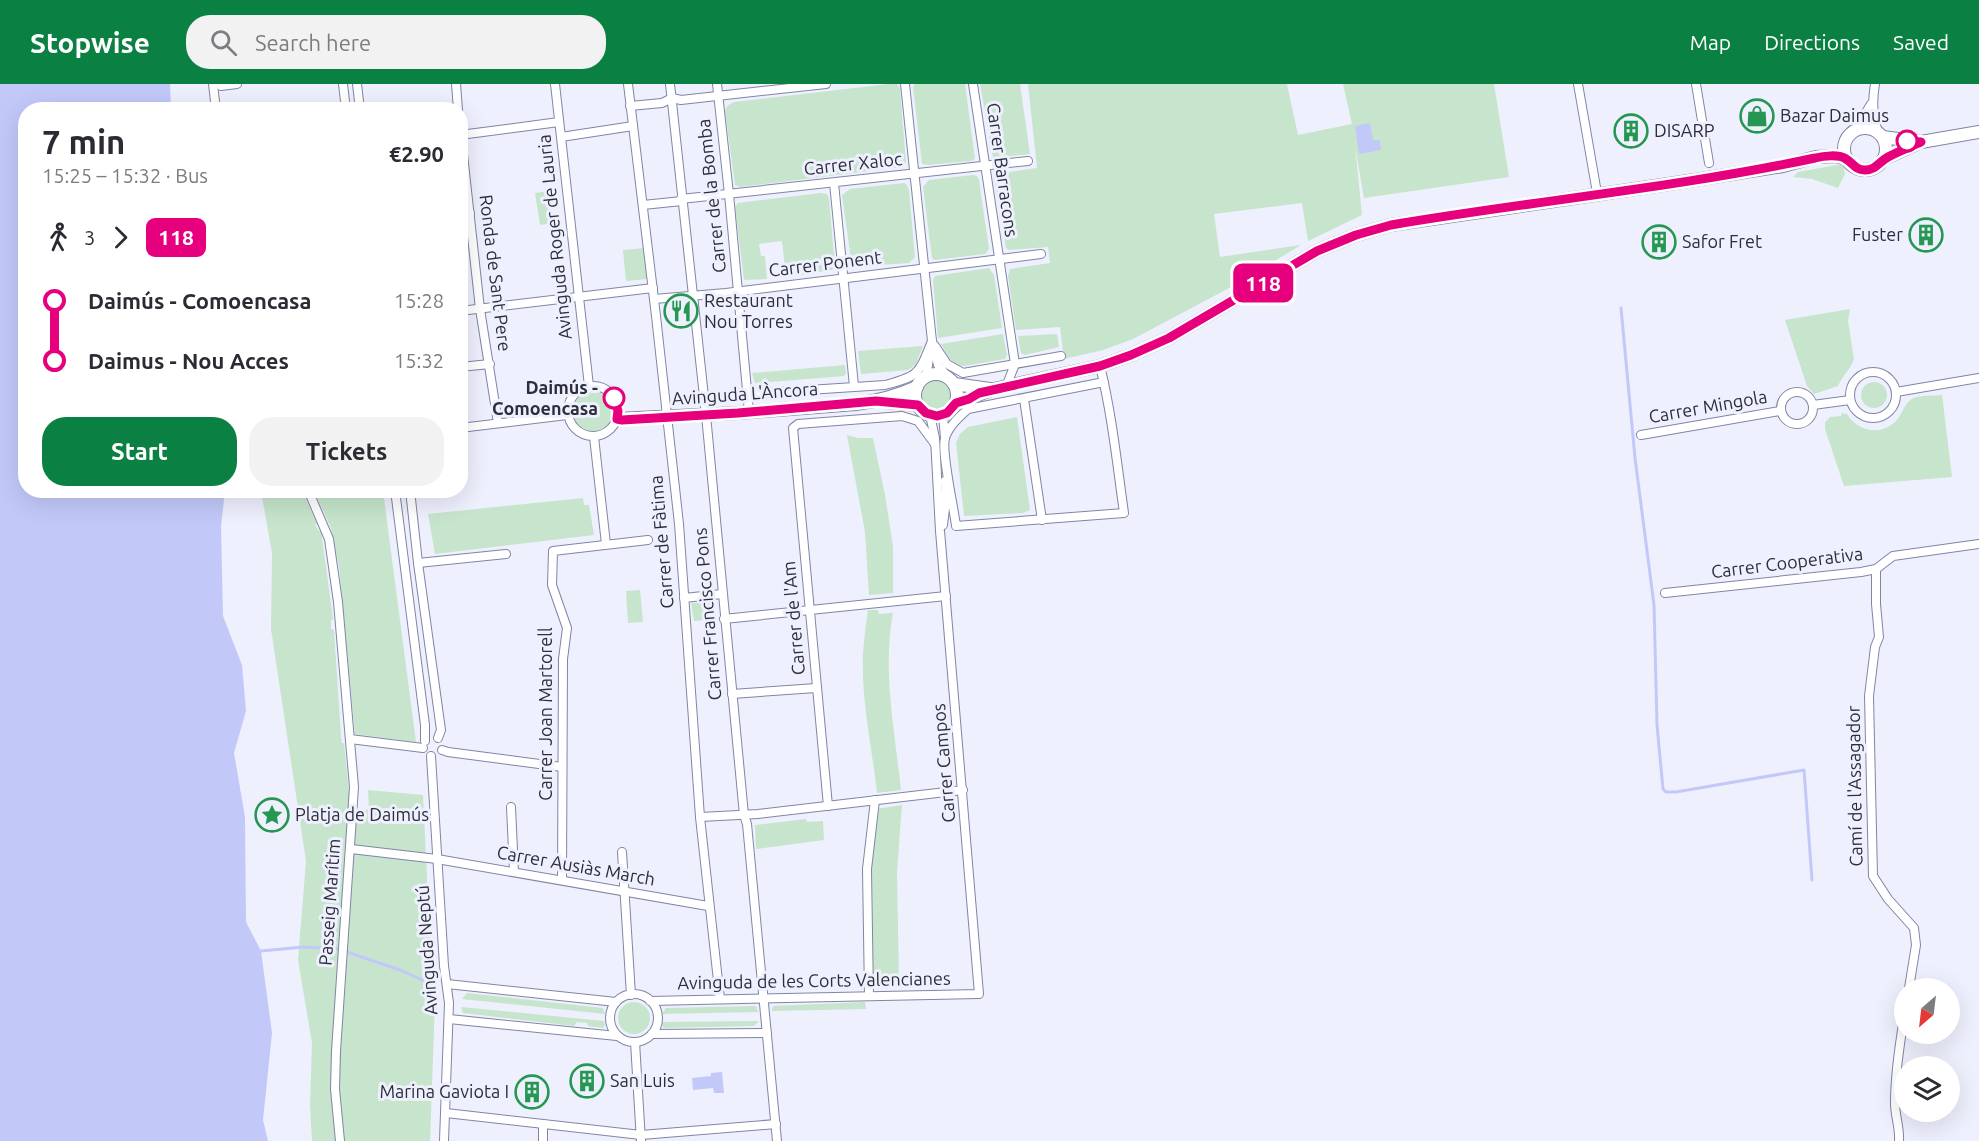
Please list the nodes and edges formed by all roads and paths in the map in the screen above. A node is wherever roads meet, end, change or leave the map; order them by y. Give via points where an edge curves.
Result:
1 (237, 84) edge
2 (343, 84) edge
3 (357, 84) edge
4 (456, 84) edge
5 (555, 84) edge
6 (628, 84) edge
7 (670, 84) edge
8 (717, 84) edge
9 (826, 84) edge
10 (905, 84) edge
11 (973, 84) edge
12 (1578, 84) edge
13 (1695, 84) edge
14 (1875, 84) edge
15 (217, 85) edge
16 (718, 96) junction
17 (672, 98) junction
18 (1872, 101) junction
19 (216, 102) edge
20 (345, 102) edge
21 (359, 102) edge
22 (457, 102) edge
23 (630, 106) junction
24 (560, 122) junction
25 (633, 126) junction
26 (468, 131) edge
27 (1979, 132) edge
28 (1852, 134) junction
29 (1881, 134) junction
30 (561, 137) junction
31 (1921, 142) junction
32 (1816, 157) junction
33 (1847, 159) junction
34 (1884, 159) junction
35 (1028, 161) dead end
36 (1709, 163) dead end
37 (985, 166) junction
38 (914, 175) junction
39 (834, 183) junction
40 (1597, 193) junction
41 (729, 194) junction
42 (682, 200) junction
43 (643, 205) junction
44 (468, 232) edge
45 (1041, 254) dead end
46 (999, 260) junction
47 (924, 269) junction
48 (843, 279) junction
49 (653, 288) junction
50 (737, 291) junction
51 (692, 295) junction
52 (578, 298) junction
53 (654, 299) junction
54 (480, 309) junction
55 (468, 310) edge
56 (932, 341) junction
57 (1061, 356) dead end
58 (1015, 363) junction
59 (490, 364) junction
60 (1100, 366) junction
61 (468, 367) edge
62 (926, 377) junction
63 (1979, 378) edge
64 (951, 381) junction
65 (1104, 382) junction
66 (588, 386) junction
67 (854, 386) junction
68 (917, 387) junction
69 (1000, 388) junction
70 (1896, 392) junction
71 (747, 394) junction
72 (1024, 399) junction
73 (1851, 400) junction
74 (876, 401) junction
75 (956, 403) junction
76 (918, 405) junction
77 (1813, 405) junction
78 (1780, 411) junction
79 (749, 412) junction
80 (567, 415) junction
81 (706, 415) junction
82 (930, 415) junction
83 (944, 415) junction
84 (666, 418) junction
85 (617, 419) junction
86 (498, 423) junction
87 (468, 427) edge
88 (1641, 435) dead end
89 (594, 437) junction
90 (945, 439) junction
91 (935, 444) junction
92 (946, 472) junction
93 (311, 498) edge
94 (396, 498) edge
95 (411, 498) edge
96 (1042, 520) junction
97 (940, 531) junction
98 (648, 540) dead end
99 (606, 544) junction
100 (1979, 544) edge
101 (506, 554) dead end
102 (418, 563) junction
103 (1876, 569) junction
104 (1665, 593) dead end
105 (722, 594) junction
106 (946, 596) junction
107 (684, 598) junction
108 (809, 611) junction
109 (724, 619) junction
110 (816, 688) junction
111 (732, 694) junction
112 (438, 738) junction
113 (350, 739) junction
114 (424, 744) junction
115 (442, 750) junction
116 (431, 756) junction
117 (562, 767) junction
118 (963, 790) junction
119 (875, 800) junction
120 (828, 806) junction
121 (511, 807) dead end
122 (744, 815) junction
123 (700, 817) junction
124 (351, 849) junction
125 (622, 852) dead end
126 (437, 859) junction
127 (514, 872) junction
128 (562, 880) junction
129 (625, 890) junction
130 (708, 906) junction
131 (1911, 978) edge
132 (447, 984) junction
133 (631, 994) junction
134 (979, 994) joint
135 (869, 996) junction
136 (764, 998) junction
137 (720, 999) junction
138 (650, 1001) junction
139 (616, 1002) junction
140 (449, 1019) junction
141 (767, 1033) junction
142 (652, 1034) junction
143 (617, 1036) junction
144 (634, 1042) junction
145 (1900, 1044) edge
146 (446, 1113) junction
147 (543, 1124) junction
148 (776, 1124) junction
149 (641, 1138) edge
150 (340, 1141) edge
151 (444, 1141) edge
152 (543, 1141) edge
153 (777, 1141) edge
154 (1899, 1141) edge

1 - 15 street
2 - 20 street
3 - 21 street
4 - 22 street
5 - 24 street, Avinguda Roger de Lauria
6 - 23 street, Carrer de Fàtima
7 - 17 street, Carrer Francisco Pons
8 - 16 street, Carrer de la Bomba
9 - 16 street
10 - 38 street
11 - 37 street, Carrer Barracons
12 - 40 street
13 - 36 street
14 - 18 street
15 - 19 street
16 - 17 street
16 - 41 street, Carrer de la Bomba
17 - 23 street via 662,103
17 - 42 street, Carrer Francisco Pons
18 - 28 street
18 - 29 street
23 - 25 street, Carrer de Fàtima
24 - 26 street
24 - 30 street, Avinguda Roger de Lauria
25 - 30 street
25 - 43 street, Carrer de Fàtima
27 - 31 street
28 - 29 street via 1870,128
28 - 32 street
28 - 33 street via 1844,148
29 - 31 street
29 - 34 street via 1887,147
30 - 52 street, Avinguda Roger de Lauria
31 - 34 street
32 - 33 street
32 - 40 street via 1783,166
33 - 34 street via 1856,168 1866,170 1877,167
35 - 37 street, Carrer Xaloc
37 - 38 street, Carrer Xaloc
37 - 46 street, Carrer Barracons
38 - 39 street, Carrer Xaloc
38 - 47 street
39 - 41 street, Carrer Xaloc
39 - 48 street
40 - 60 street via 1418,220 1356,235 1317,251 1169,338
41 - 42 street, Carrer Xaloc
41 - 50 street, Carrer de la Bomba
42 - 43 street, Carrer Xaloc
42 - 51 street, Carrer Francisco Pons
43 - 49 street, Carrer de Fàtima
44 - 54 street, Ronda de Sant Pere
45 - 46 street, Carrer Barracons
46 - 47 street, Carrer Ponent
46 - 58 street, Carrer Barracons
47 - 48 street, Carrer Ponent
47 - 56 street
48 - 50 street, Carrer Ponent
48 - 67 street
49 - 52 street
49 - 53 street, Carrer de Fàtima
50 - 51 street, Carrer Ponent
50 - 71 street, Carrer de la Bomba
51 - 53 street, Carrer Ponent
51 - 81 street, Carrer Francisco Pons
52 - 54 street
52 - 66 street, Avinguda Roger de Lauria
53 - 84 street, Carrer de Fàtima
54 - 55 street
54 - 59 street, Ronda de Sant Pere
56 - 58 street via 947,364 963,372
56 - 62 street
56 - 64 street via 938,365
56 - 67 street via 914,376 885,385
57 - 58 street
58 - 69 street, Carrer Barracons
59 - 61 street
59 - 86 street, Ronda de Sant Pere
60 - 65 street
60 - 69 street
62 - 64 street via 937,374
62 - 68 street
63 - 70 street
64 - 69 street
64 - 75 street via 957,390
65 - 72 street
65 - 96 street via 1124,513
66 - 80 street via 570,400
66 - 85 street via 605,389 612,395
67 - 71 street
68 - 74 street, Avinguda L'Àncora
68 - 76 street
69 - 75 street
70 - 73 street via 1888,413 1873,418 1859,413
70 - 73 street via 1889,378 1869,372 1856,380
71 - 79 street, Carrer de la Bomba
72 - 90 street via 968,410 956,418
72 - 96 street
73 - 77 street
74 - 76 street, Avinguda L'Àncora
74 - 79 street, Avinguda L'Àncora
75 - 83 street
76 - 82 street
77 - 78 street via 1806,395 1794,392 1785,397
77 - 78 street via 1809,419 1798,425 1785,420
78 - 88 street, Carrer Mingola
79 - 81 street, Avinguda L'Àncora
80 - 86 street
80 - 89 street via 579,433
81 - 84 street, Avinguda L'Àncora
81 - 105 street, Carrer Francisco Pons
82 - 83 street
82 - 91 street
83 - 90 street
84 - 85 street, Avinguda L'Àncora
84 - 107 street, Carrer de Fàtima
85 - 89 street via 608,432
86 - 87 street
89 - 99 street
90 - 92 street
91 - 97 street
91 - 108 street, Carrer de l'Am via 918,422 902,416 798,424 793,428
92 - 96 street via 956,526
92 - 97 street via 945,520
93 - 113 street, Passeig Marítim via 329,539
94 - 114 street via 425,725
95 - 102 street
97 - 106 street, Carrer Campos
98 - 99 street
99 - 117 street, Carrer Joan Martorell via 553,551 552,585 567,628
100 - 103 street, Carrer Cooperativa via 1893,556
101 - 102 street
102 - 112 street via 441,730
103 - 104 street, Carrer Cooperativa
103 - 131 street, Camí de l'Assagador via 1879,637 1869,696 1873,876 1914,928 1916,945
105 - 107 street
105 - 109 street, Carrer Francisco Pons
106 - 108 street
106 - 118 street, Carrer Campos
107 - 123 street, Carrer de Fàtima
108 - 109 street
108 - 110 street, Carrer de l'Am
109 - 111 street, Carrer Francisco Pons
110 - 111 street
110 - 120 street, Carrer de l'Am
111 - 122 street, Carrer Francisco Pons
112 - 114 street via 430,737
112 - 115 street
113 - 114 street
113 - 124 street, Passeig Marítim via 354,788
114 - 116 street
115 - 116 street
115 - 117 street
116 - 126 street, Avinguda Neptú
117 - 128 street, Carrer Joan Martorell
118 - 119 street
118 - 134 street, Carrer Campos
119 - 120 street
119 - 135 street via 867,868
120 - 122 street
121 - 127 street
122 - 123 street
122 - 136 street, Carrer Francisco Pons
123 - 130 street, Carrer de Fàtima
124 - 126 street, Carrer Ausiàs March
124 - 150 street, Passeig Marítim via 336,1051
125 - 129 street
126 - 127 street, Carrer Ausiàs March
126 - 132 street, Avinguda Neptú
127 - 128 street, Carrer Ausiàs March
128 - 129 street, Carrer Ausiàs March
129 - 130 street, Carrer Ausiàs March
129 - 133 street
130 - 137 street, Carrer de Fàtima
132 - 139 street
132 - 140 street, Avinguda Neptú
133 - 138 street
133 - 139 street
134 - 135 street, Avinguda de les Corts Valencianes
135 - 136 street, Avinguda de les Corts Valencianes
136 - 137 street, Avinguda de les Corts Valencianes
136 - 141 street, Carrer Francisco Pons
137 - 138 street, Avinguda de les Corts Valencianes
138 - 142 street via 658,1020
139 - 143 street via 610,1018
140 - 143 street
140 - 146 street, Avinguda Neptú
141 - 142 street
141 - 148 street, Carrer Francisco Pons
142 - 144 street
143 - 144 street
144 - 149 street
145 - 154 street via 1895,1105
146 - 147 street
146 - 151 street, Avinguda Neptú
147 - 149 street
147 - 152 street
148 - 149 street
148 - 153 street, Carrer Francisco Pons

